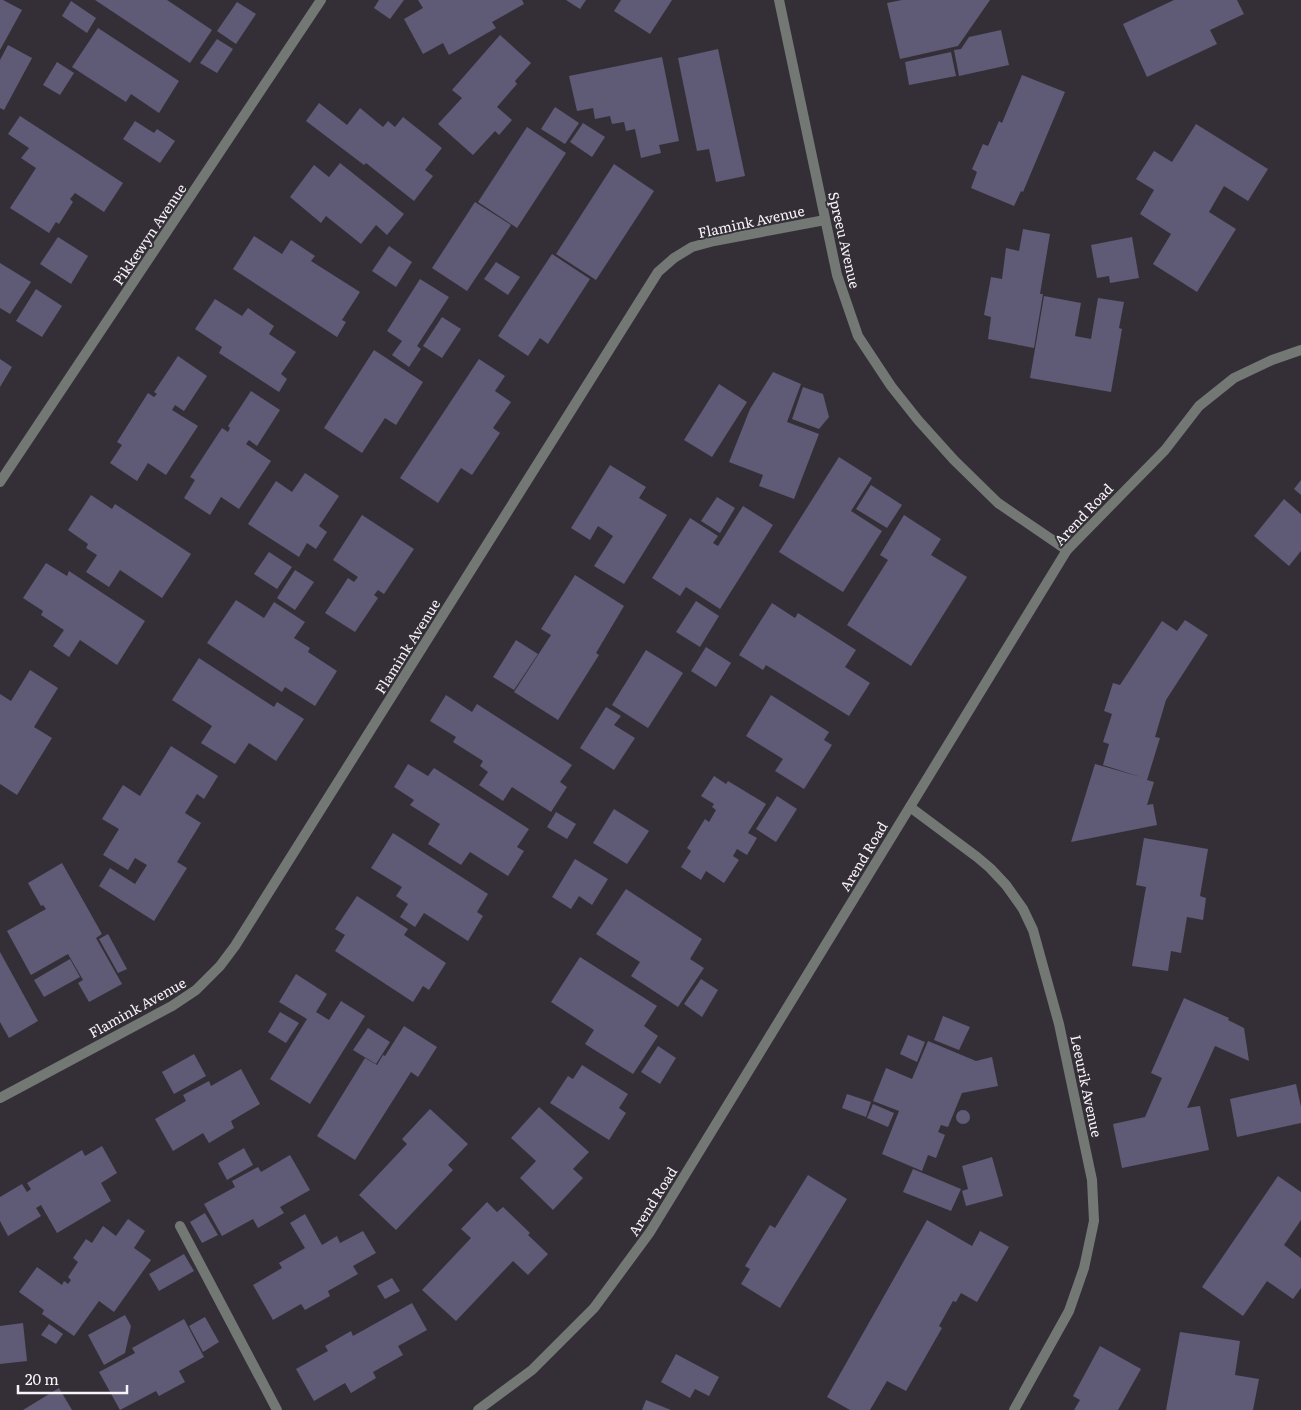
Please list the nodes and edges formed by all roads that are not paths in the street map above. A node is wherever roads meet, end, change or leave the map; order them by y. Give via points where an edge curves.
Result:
1 (321, 0) edge
2 (779, 0) edge
3 (825, 220) junction
4 (1301, 350) edge
5 (0, 482) edge
6 (1066, 550) junction
7 (910, 807) junction
8 (0, 1098) edge
9 (180, 1226) dead end
10 (277, 1410) edge
11 (478, 1410) edge
12 (1014, 1410) edge

1 - 5 street, Pikkewyn Avenue
2 - 3 street, Spreeu Avenue
3 - 6 street, Spreeu Avenue via 836,275 858,336 891,386 954,460 998,503
3 - 8 street, Flamink Avenue via 692,247 658,272 220,966 196,990 172,1006
4 - 6 street, Arend Road via 1234,378 1199,406 1165,450
6 - 7 street, Arend Road
7 - 11 street, Arend Road via 650,1232 594,1308 532,1370
7 - 12 street, Leeurik Avenue via 990,868 1006,885 1033,930 1059,1024 1092,1180 1094,1221 1070,1311
9 - 10 street

